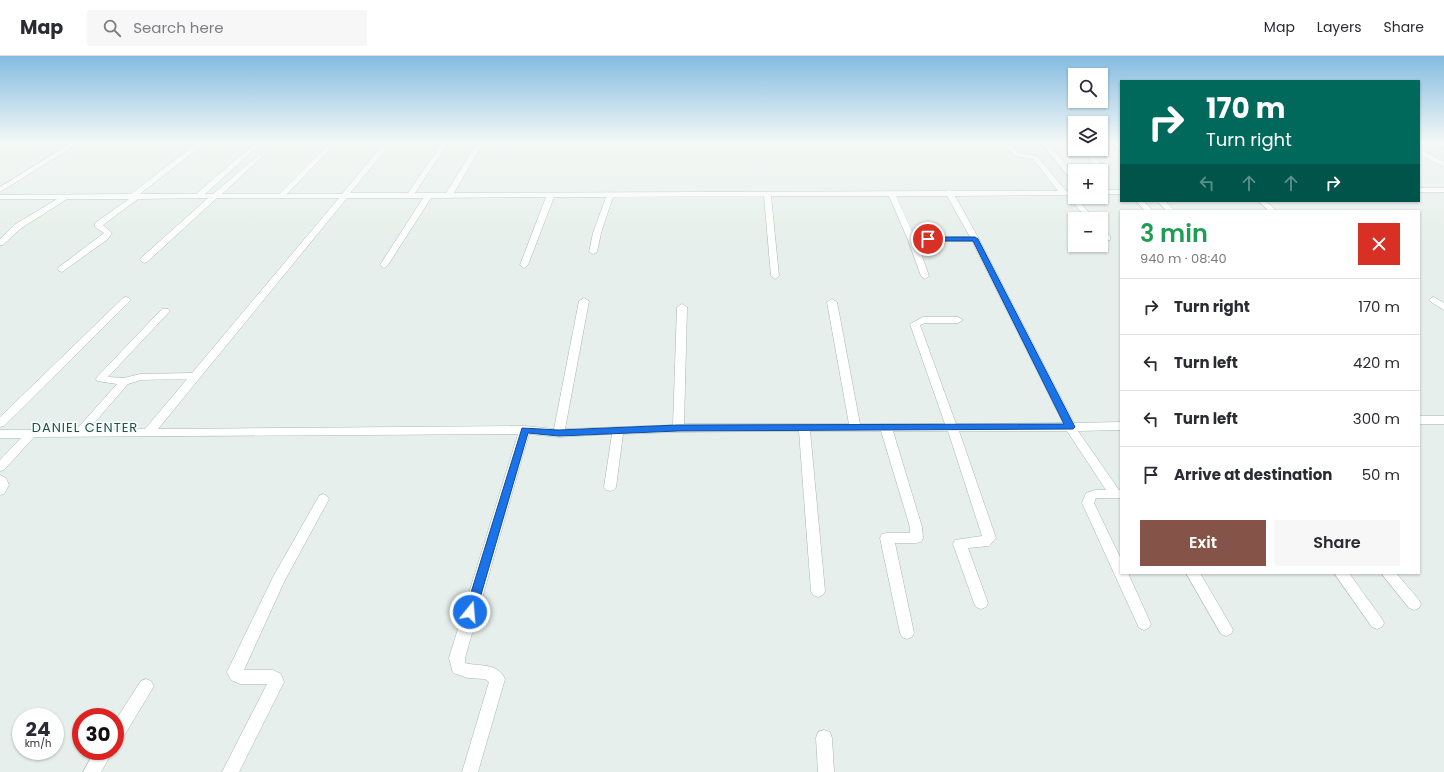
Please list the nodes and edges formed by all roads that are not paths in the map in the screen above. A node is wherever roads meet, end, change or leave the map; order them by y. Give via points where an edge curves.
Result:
1 (22, 176) edge
2 (159, 176) edge
3 (221, 176) edge
4 (237, 176) edge
5 (300, 176) edge
6 (360, 176) edge
7 (423, 176) edge
8 (459, 176) edge
9 (1049, 176) edge
10 (0, 190) edge
11 (1420, 190) edge
12 (1444, 190) edge
13 (1108, 191) edge
14 (950, 192) junction
15 (1068, 192) edge
16 (1120, 192) edge
17 (891, 193) junction
18 (1068, 193) edge
19 (767, 194) junction
20 (410, 195) junction
21 (449, 195) junction
22 (551, 195) junction
23 (610, 195) junction
24 (66, 196) junction
25 (134, 196) junction
26 (215, 196) junction
27 (281, 196) junction
28 (344, 196) junction
29 (428, 196) junction
30 (0, 197) edge
31 (197, 197) junction
32 (1141, 202) edge
33 (1162, 202) edge
34 (1263, 202) edge
35 (1078, 204) edge
36 (1148, 210) edge
37 (1171, 210) edge
38 (1272, 210) edge
39 (1085, 212) edge
40 (975, 239) junction
41 (912, 240) junction
42 (0, 242) edge
43 (593, 252) dead end
44 (144, 260) dead end
45 (384, 265) dead end
46 (524, 265) dead end
47 (62, 269) dead end
48 (776, 276) dead end
49 (925, 276) dead end
50 (126, 300) dead end
51 (1434, 300) dead end
52 (584, 302) dead end
53 (832, 302) dead end
54 (1444, 307) edge
55 (682, 308) dead end
56 (166, 311) dead end
57 (958, 320) dead end
58 (195, 376) junction
59 (123, 382) junction
60 (1420, 420) edge
61 (1444, 420) edge
62 (0, 423) edge
63 (1120, 426) edge
64 (804, 427) junction
65 (952, 427) junction
66 (1070, 427) junction
67 (678, 428) junction
68 (856, 428) junction
69 (886, 428) junction
70 (525, 430) junction
71 (618, 431) junction
72 (149, 432) junction
73 (32, 433) junction
74 (79, 433) junction
75 (559, 433) junction
76 (0, 434) edge
77 (0, 467) edge
78 (0, 479) edge
79 (610, 487) dead end
80 (0, 491) edge
81 (1118, 493) edge
82 (323, 499) dead end
83 (1120, 571) edge
84 (1121, 574) edge
85 (1195, 574) edge
86 (1342, 574) edge
87 (1389, 574) edge
88 (818, 591) dead end
89 (981, 603) dead end
90 (1414, 604) dead end
91 (1378, 623) dead end
92 (1144, 624) dead end
93 (1226, 630) dead end
94 (907, 633) dead end
95 (146, 686) dead end
96 (124, 721) edge
97 (824, 738) dead end
98 (99, 760) edge
99 (91, 772) edge
100 (230, 772) edge
101 (470, 772) edge
102 (826, 772) edge

1 - 10 street
2 - 25 street
3 - 31 street
4 - 26 street
5 - 27 street
6 - 28 street
7 - 20 street
8 - 21 street
9 - 15 street
11 - 12 street
13 - 16 street
14 - 17 street
14 - 18 street
14 - 40 street
17 - 19 street
17 - 41 street
19 - 23 street
19 - 48 street
20 - 28 street
20 - 29 street
21 - 22 street
21 - 29 street
22 - 23 street
22 - 46 street
23 - 43 street
24 - 25 street
24 - 30 street
24 - 42 street via 17,227
25 - 31 street
25 - 47 street via 98,225 108,233 105,237
26 - 27 street
26 - 31 street
26 - 44 street
27 - 28 street
28 - 58 street
29 - 45 street
32 - 36 street
33 - 37 street
34 - 38 street
35 - 39 street
40 - 41 street
40 - 66 street
41 - 49 street
50 - 62 street
51 - 54 street
52 - 75 street
53 - 68 street
55 - 67 street
56 - 59 street via 101,379
57 - 65 street via 923,320 914,324
58 - 59 street via 140,377
58 - 72 street
59 - 74 street
60 - 61 street
63 - 66 street
64 - 67 street
64 - 68 street
64 - 88 street
65 - 66 street
65 - 69 street
65 - 89 street via 989,538 984,542 960,544
66 - 81 street
67 - 71 street
68 - 69 street
69 - 94 street via 916,527 916,538 887,538
70 - 72 street
70 - 75 street
70 - 101 street via 457,658 458,668 488,672 497,679
71 - 75 street
71 - 79 street
72 - 74 street
73 - 74 street
73 - 76 street
73 - 77 street
78 - 80 street via 3,485
81 - 83 street via 1090,496 1088,503
82 - 100 street via 278,581 235,672 240,677 273,677 276,682
84 - 92 street
85 - 93 street
86 - 91 street
87 - 90 street
95 - 96 street
97 - 102 street
98 - 99 street

